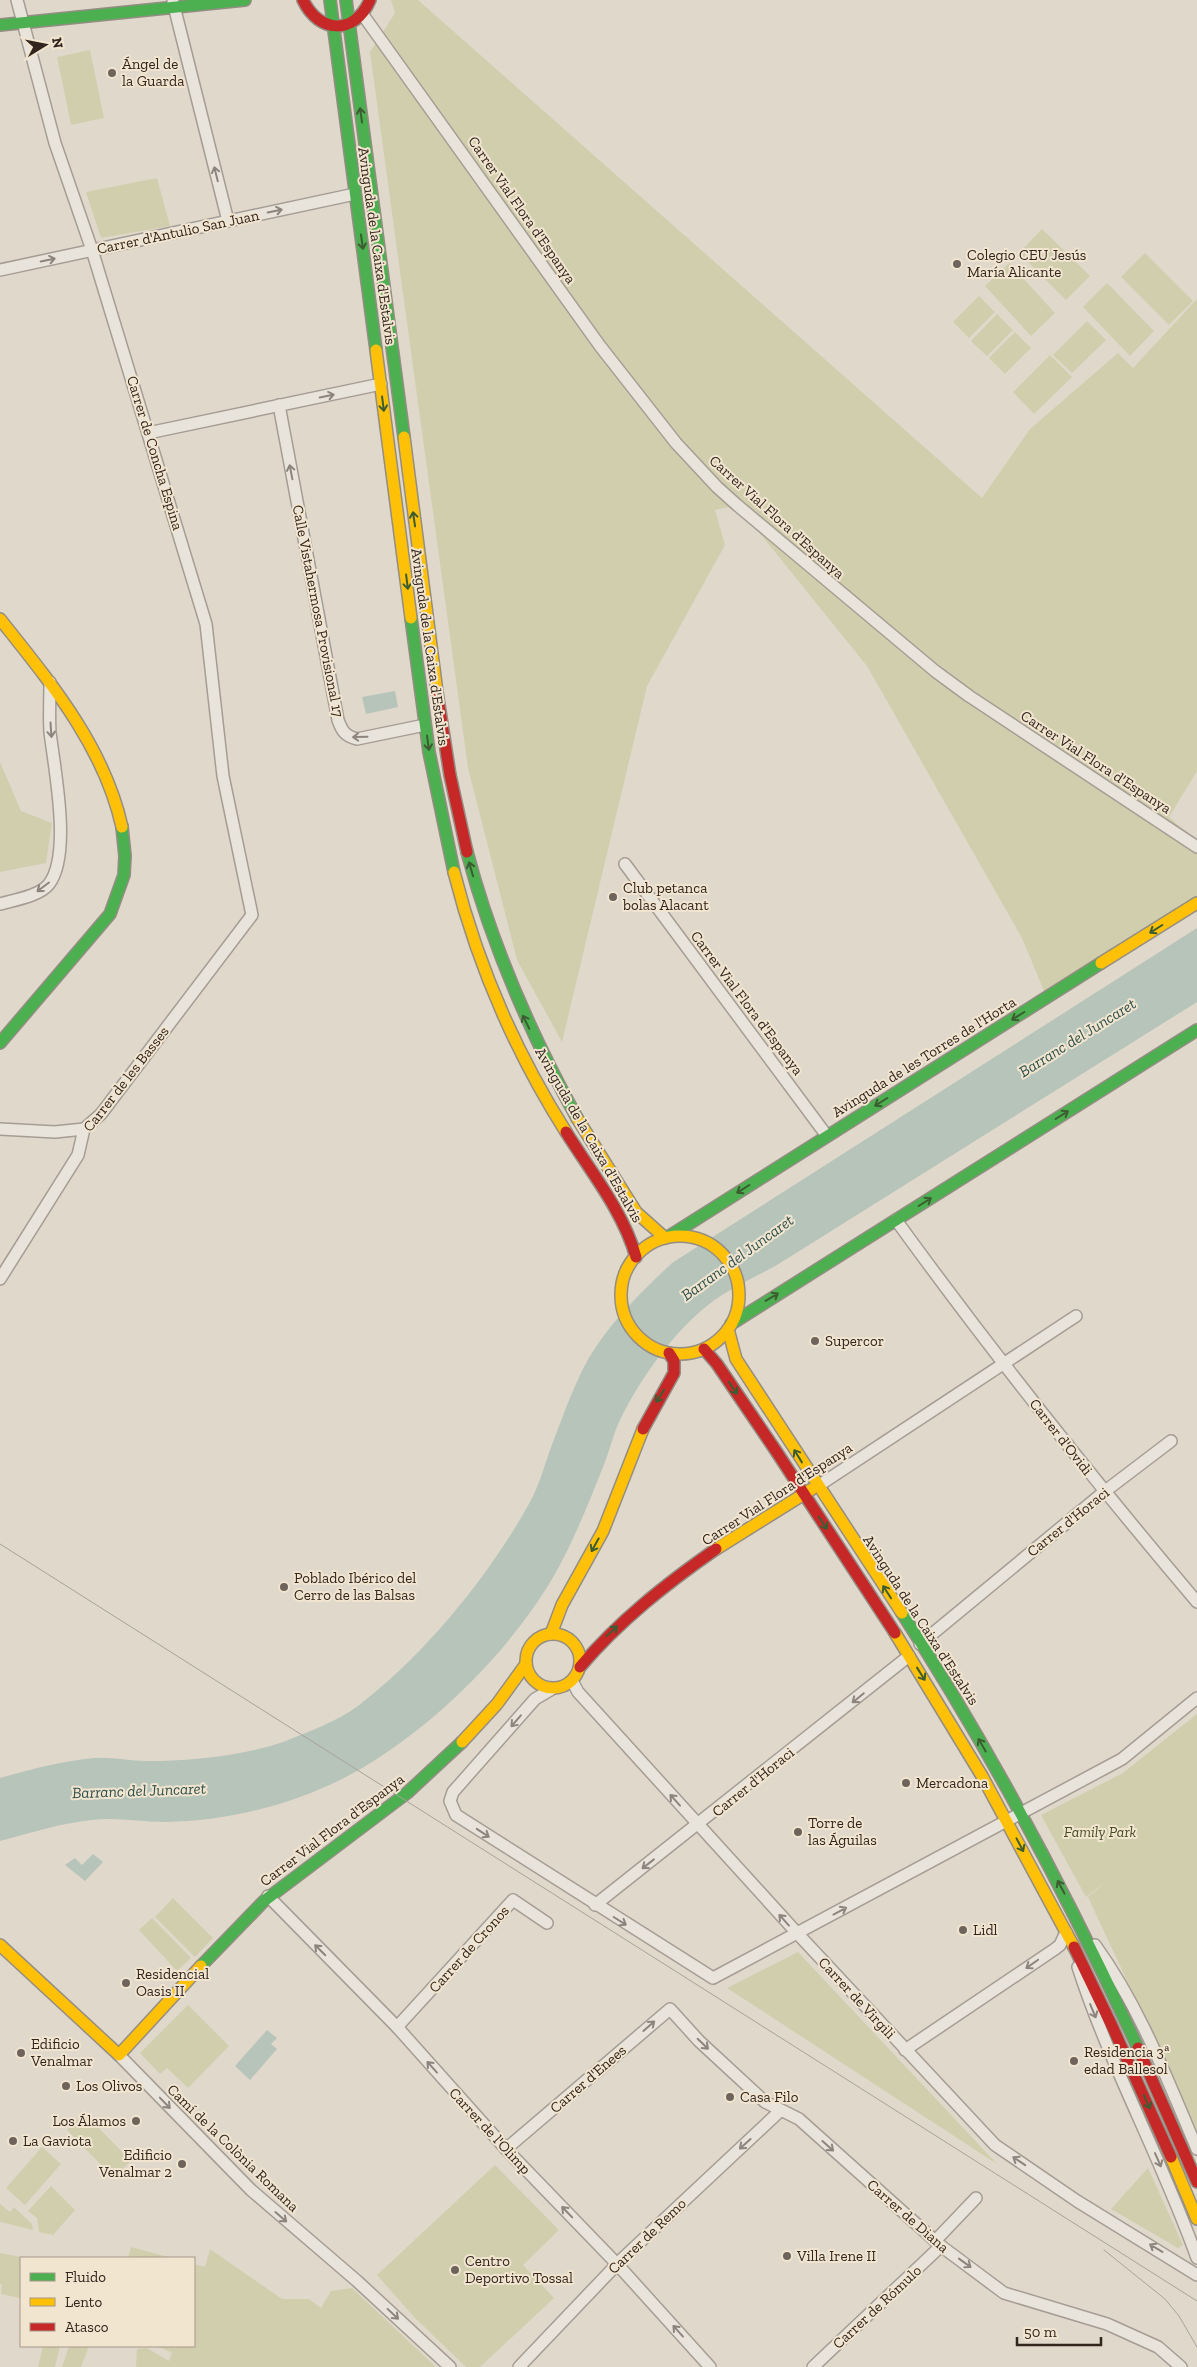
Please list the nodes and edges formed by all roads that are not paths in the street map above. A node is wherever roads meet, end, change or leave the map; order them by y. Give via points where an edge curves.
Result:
1 (17, 0) edge
2 (245, 0) edge
3 (330, 0) edge
4 (346, 0) edge
5 (370, 0) edge
6 (302, 1) edge
7 (174, 4) edge
8 (363, 15) junction
9 (21, 23) junction
10 (0, 25) edge
11 (349, 25) junction
12 (333, 27) junction
13 (355, 194) junction
14 (228, 221) junction
15 (92, 250) junction
16 (0, 270) edge
17 (381, 384) junction
18 (279, 406) junction
19 (148, 433) junction
20 (0, 619) edge
21 (50, 682) junction
22 (425, 725) junction
23 (1197, 847) edge
24 (625, 864) dead end
25 (1197, 903) edge
26 (0, 904) edge
27 (252, 915) joint
28 (1197, 1030) edge
29 (0, 1042) edge
30 (0, 1129) edge
31 (84, 1129) junction
32 (827, 1136) junction
33 (896, 1220) junction
34 (666, 1237) junction
35 (636, 1257) junction
36 (0, 1279) edge
37 (1076, 1316) dead end
38 (730, 1327) junction
39 (704, 1349) junction
40 (669, 1353) junction
41 (1004, 1363) junction
42 (1171, 1441) dead end
43 (818, 1486) junction
44 (1104, 1492) junction
45 (804, 1494) junction
46 (1197, 1602) edge
47 (551, 1634) junction
48 (920, 1644) junction
49 (909, 1656) junction
50 (526, 1664) junction
51 (580, 1667) junction
52 (572, 1681) junction
53 (536, 1683) junction
54 (552, 1689) junction
55 (504, 1697) junction
56 (1197, 1698) edge
57 (1021, 1813) junction
58 (1007, 1821) junction
59 (698, 1826) junction
60 (268, 1896) junction
61 (595, 1905) junction
62 (548, 1922) dead end
63 (1084, 1930) junction
64 (1066, 1932) junction
65 (797, 1934) junction
66 (0, 1945) edge
67 (670, 2009) joint
68 (397, 2028) junction
69 (905, 2050) junction
70 (119, 2055) junction
71 (780, 2111) junction
72 (506, 2149) junction
73 (1197, 2149) edge
74 (1197, 2182) edge
75 (976, 2198) dead end
76 (1197, 2219) edge
77 (938, 2243) junction
78 (1197, 2257) edge
79 (617, 2264) junction
80 (1184, 2266) junction
81 (1197, 2275) edge
82 (450, 2367) edge
83 (519, 2367) edge
84 (710, 2367) edge
85 (813, 2367) edge
86 (1181, 2367) edge

1 - 9 street, Carrer de Concha Espina
2 - 7 main road
3 - 12 main road, Avinguda de la Caixa d'Estalvis
4 - 11 main road, Avinguda de la Caixa d'Estalvis
5 - 8 main road
6 - 12 main road via 316,20
7 - 9 main road
14 -> 7 street
8 - 11 main road
8 - 23 street, Carrer Vial Flora d'Espanya via 600,346 676,443 716,487 901,645 942,676
9 - 10 main road
9 - 15 street, Carrer de Concha Espina via 55,143
11 - 12 main road
34 -> 11 main road, Avinguda de la Caixa d'Estalvis via 639,1215 553,1077 515,998 464,848 442,730
12 - 13 main road, Avinguda de la Caixa d'Estalvis
14 -> 13 street, Carrer d'Antulio San Juan
13 -> 17 main road, Avinguda de la Caixa d'Estalvis
14 - 15 street, Carrer d'Antulio San Juan
16 -> 15 street, Carrer d'Antulio San Juan
15 - 19 street, Carrer de Concha Espina
18 -> 17 street
17 -> 22 main road, Avinguda de la Caixa d'Estalvis
18 - 19 street
22 -> 18 street, Calle Vistahermosa Provisional 17 via 357,739 342,731
19 - 27 street, Carrer de Concha Espina via 206,624 223,776
20 - 21 main road
21 -> 26 street via 50,731 60,828 56,869 49,884 38,892
21 - 29 main road via 85,735 113,796 126,842 125,870 120,896 110,914
22 -> 35 main road, Avinguda de la Caixa d'Estalvis via 448,851 472,934 538,1085 626,1224
24 - 32 street, Carrer Vial Flora d'Espanya
25 -> 32 main road, Avinguda de les Torres de l'Horta
27 - 31 street, Carrer de les Basses via 101,1114
33 -> 28 main road
30 - 31 street via 55,1132
31 - 36 street, Carrer de les Basses via 78,1155
32 -> 34 main road, Avinguda de les Torres de l'Horta
38 -> 33 main road
33 - 41 street
34 - 35 main road via 649,1245
34 - 38 main road via 694,1237 712,1245 729,1261 737,1278 739,1294 737,1311
35 - 40 main road via 626,1273 622,1301 625,1315 639,1337
37 - 41 street, Carrer Vial Flora d'Espanya
38 - 39 main road
43 -> 38 main road, Avinguda de la Caixa d'Estalvis via 736,1359
39 - 40 main road
39 -> 45 main road, Avinguda de la Caixa d'Estalvis
40 -> 47 main road via 674,1362 674,1373 647,1418 603,1531 562,1605
41 - 43 street, Carrer Vial Flora d'Espanya
41 - 44 street, Carrer d'Ovidi
42 - 44 street, Carrer d'Horaci
43 - 45 main road, Carrer Vial Flora d'Espanya
48 -> 43 main road, Avinguda de la Caixa d'Estalvis
44 - 46 street, Carrer d'Ovidi
44 - 48 street, Carrer d'Horaci
45 -> 49 main road, Avinguda de la Caixa d'Estalvis
51 -> 45 main road, Carrer Vial Flora d'Espanya via 612,1630 675,1579
47 - 50 main road via 533,1642
47 - 51 main road via 565,1636 572,1642 578,1649
57 -> 48 main road, Avinguda de la Caixa d'Estalvis
49 -> 58 main road, Avinguda de la Caixa d'Estalvis
49 -> 59 street, Carrer d'Horaci
50 - 53 main road
50 - 55 main road, Carrer Vial Flora d'Espanya
51 - 52 main road
52 - 54 main road
59 -> 52 street, Carrer de Virgili via 578,1692
53 - 54 main road
53 - 55 main road, Carrer Vial Flora d'Espanya
54 -> 61 street via 535,1699 453,1792 450,1800 456,1815
55 - 60 main road, Carrer Vial Flora d'Espanya via 431,1773 389,1808
56 - 57 street via 1122,1759
57 - 58 street
63 -> 57 main road, Avinguda de la Caixa d'Estalvis
58 -> 64 main road, Avinguda de la Caixa d'Estalvis
65 -> 58 street
59 -> 61 street, Carrer d'Horaci
65 -> 59 street, Carrer de Virgili
68 -> 60 street, Carrer de l'Olimp
60 - 70 main road, Carrer Vial Flora d'Espanya
61 -> 65 street via 713,1978
62 - 68 street, Carrer de Cronos via 513,1900
63 - 73 street, Avinguda de la Caixa d'Estalvis via 1112,1968 1144,2027
63 - 74 main road, Avinguda de la Caixa d'Estalvis
64 -> 69 street via 1055,1949
64 -> 76 main road, Avinguda de la Caixa d'Estalvis via 1118,2034
64 -> 78 street, Avinguda de la Caixa d'Estalvis via 1090,2005 1177,2202
65 - 69 street, Carrer de Virgili
66 - 70 main road, Camí de la Colònia Romana
67 -> 71 street, Carrer de Diana via 739,2079
72 -> 67 street, Carrer d'Enees
72 -> 68 street, Carrer de l'Olimp
80 -> 69 street, Carrer de Virgili via 1077,2201 996,2145
70 -> 82 street, Camí de la Colònia Romana via 251,2190
71 -> 77 street, Carrer de Diana via 799,2119
71 -> 79 street, Carrer de Remo
79 -> 72 street, Carrer de l'Olimp
75 - 77 street, Carrer de Rómulo
77 - 85 street, Carrer de Rómulo
77 -> 86 street, Carrer de Diana via 1004,2293 1107,2324 1158,2347
78 - 80 street
79 - 83 street, Carrer de Remo
84 -> 79 street, Carrer de l'Olimp
80 - 81 street, Carrer de Virgili

